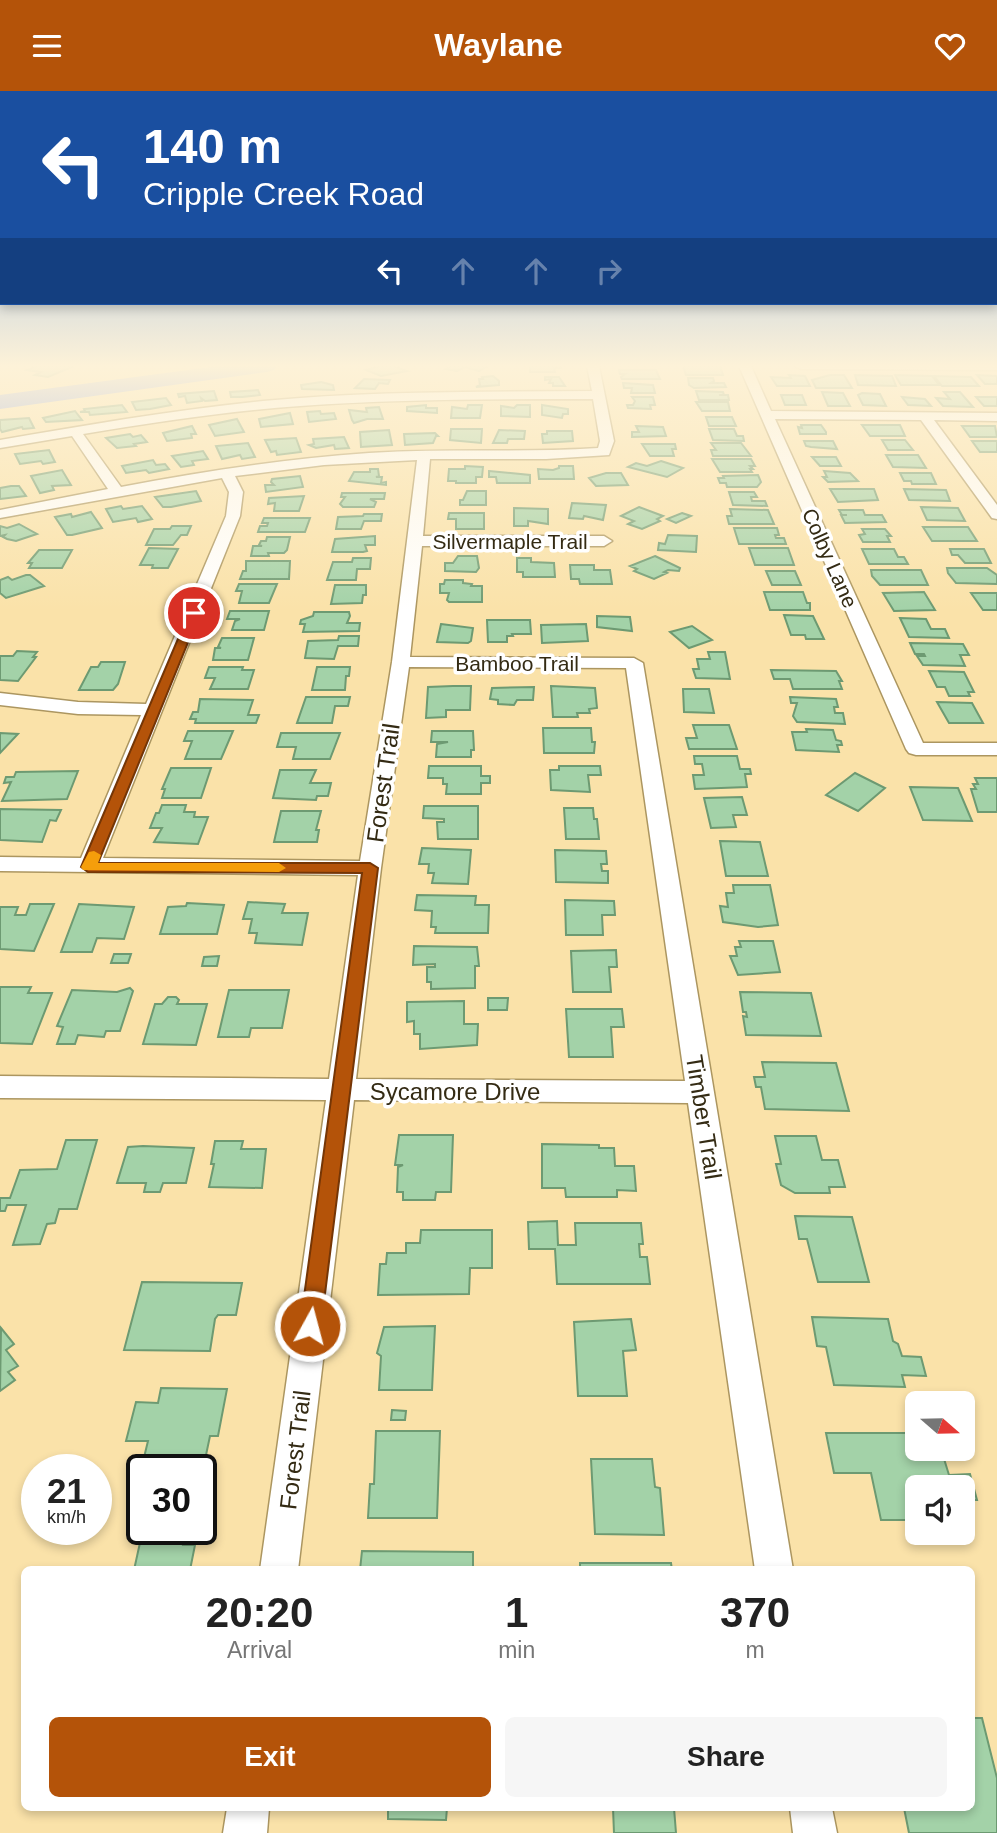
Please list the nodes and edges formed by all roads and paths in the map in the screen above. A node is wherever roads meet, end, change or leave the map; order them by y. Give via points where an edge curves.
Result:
1 (86, 447) edge
2 (605, 447) edge
3 (781, 447) edge
4 (947, 447) edge
5 (424, 455) junction
6 (227, 473) junction
7 (117, 491) junction
8 (0, 514) edge
9 (997, 515) edge
10 (416, 541) junction
11 (604, 541) dead end
12 (401, 662) junction
13 (634, 663) joint
14 (0, 699) edge
15 (155, 711) junction
16 (997, 749) edge
17 (0, 864) edge
18 (88, 867) junction
19 (370, 868) junction
20 (0, 1087) edge
21 (341, 1090) junction
22 (700, 1092) junction
23 (280, 1566) edge
24 (773, 1566) edge
25 (248, 1811) edge
26 (811, 1811) edge
27 (245, 1833) edge
28 (815, 1833) edge

1 - 7 street
2 - 5 street via 604,452
3 - 16 street, Colby Lane via 916,749
4 - 9 street
5 - 6 street
5 - 10 street, Forest Trail
6 - 7 street
6 - 15 street via 236,492 233,516
7 - 8 street
10 - 11 street, Silvermaple Trail
10 - 12 street, Forest Trail
12 - 13 street, Bamboo Trail
12 - 19 street, Forest Trail
13 - 22 street, Timber Trail
14 - 15 street
15 - 18 street
17 - 18 street
18 - 19 street
19 - 21 street, Forest Trail
20 - 21 street, Sycamore Drive
21 - 22 street, Sycamore Drive
21 - 23 street, Forest Trail
22 - 24 street, Timber Trail
25 - 27 street
26 - 28 street

